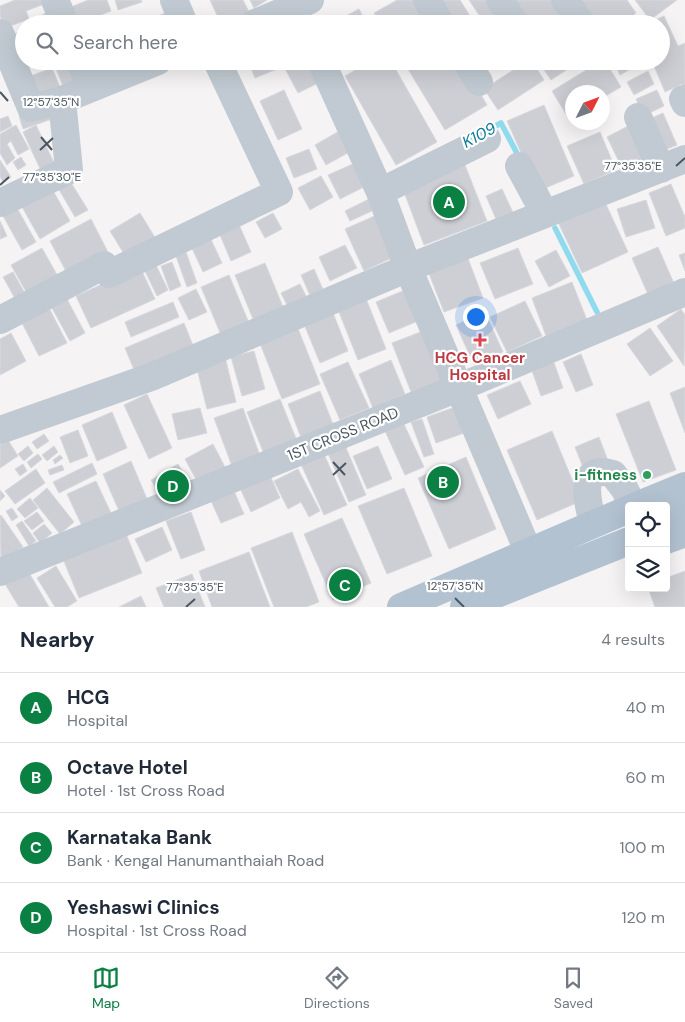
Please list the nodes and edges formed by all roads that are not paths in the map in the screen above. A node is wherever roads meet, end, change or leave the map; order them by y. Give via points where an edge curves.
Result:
1 (56, 0) edge
2 (174, 0) edge
3 (427, 0) edge
4 (500, 0) edge
5 (565, 0) edge
6 (301, 8) edge
7 (62, 15) edge
8 (180, 15) edge
9 (280, 15) edge
10 (436, 15) edge
11 (509, 15) edge
12 (576, 15) edge
13 (0, 33) edge
14 (15, 68) edge
15 (16, 70) edge
16 (83, 70) edge
17 (134, 70) edge
18 (221, 70) edge
19 (325, 70) edge
20 (90, 87) junction
21 (62, 100) junction
22 (638, 118) dead end
23 (487, 139) dead end
24 (673, 164) edge
25 (519, 166) dead end
26 (380, 192) junction
27 (0, 203) edge
28 (545, 214) junction
29 (408, 268) junction
30 (685, 292) edge
31 (0, 320) edge
32 (458, 388) junction
33 (0, 430) edge
34 (685, 486) edge
35 (632, 502) edge
36 (644, 502) edge
37 (685, 507) edge
38 (625, 511) edge
39 (670, 513) edge
40 (685, 520) edge
41 (593, 523) junction
42 (670, 526) edge
43 (625, 531) edge
44 (685, 533) edge
45 (670, 539) edge
46 (625, 543) edge
47 (528, 551) junction
48 (625, 558) edge
49 (0, 572) edge
50 (401, 607) edge
51 (429, 607) edge
52 (464, 607) edge
53 (505, 607) edge

1 - 7 street
2 - 8 street
3 - 10 street
4 - 11 street
5 - 12 street
6 - 9 street
13 - 14 street
15 - 21 street via 32,108
16 - 20 street
17 - 20 street
18 - 31 street via 278,192 109,274 104,265
19 - 26 street
20 - 21 street
21 - 27 street via 69,170
22 - 24 street
23 - 26 street
24 - 28 street
25 - 28 street
26 - 29 street
28 - 29 street
29 - 32 street
29 - 33 street via 151,377
30 - 32 street, 1ST CROSS ROAD
32 - 47 street
32 - 49 street, 1ST CROSS ROAD
34 - 36 main road
35 - 41 street via 613,474 598,472 586,484 585,492
37 - 39 main road
38 - 41 main road
40 - 42 main road
41 - 47 main road
43 - 51 main road
44 - 45 main road
46 - 52 main road
47 - 50 main road
48 - 53 main road

